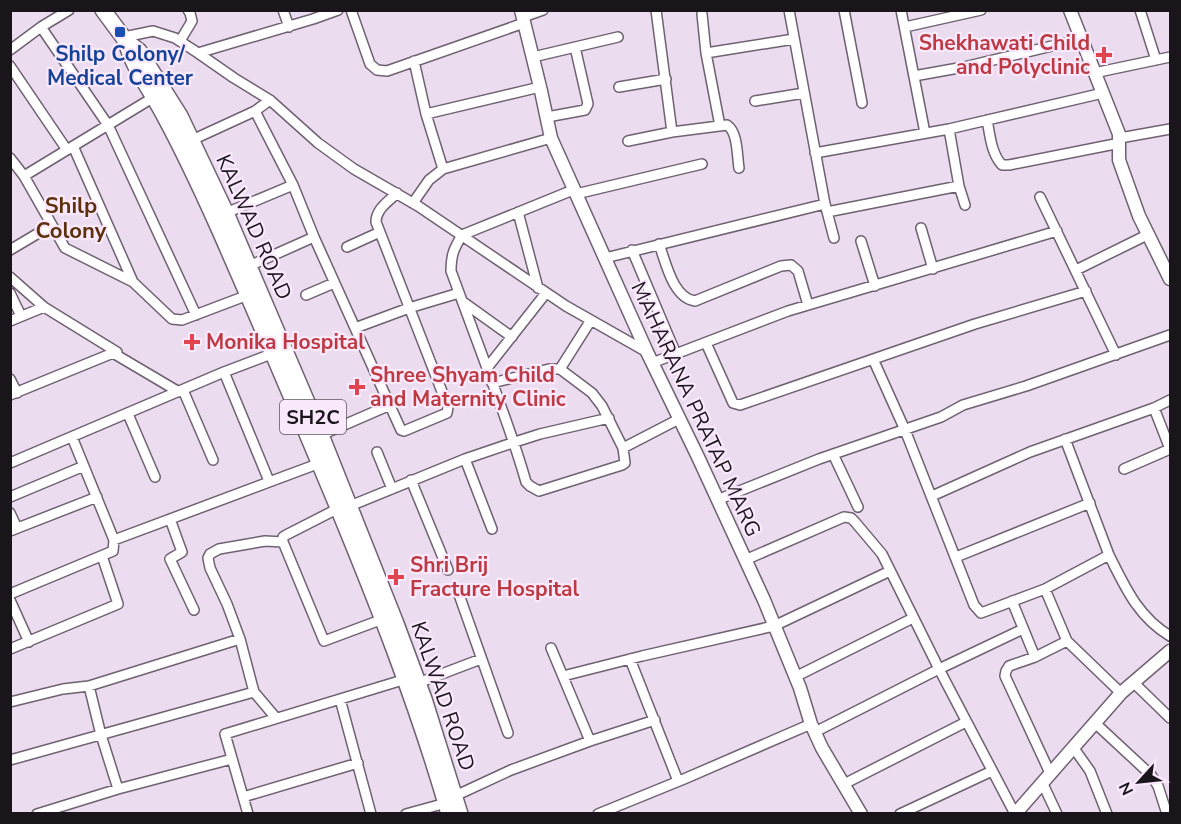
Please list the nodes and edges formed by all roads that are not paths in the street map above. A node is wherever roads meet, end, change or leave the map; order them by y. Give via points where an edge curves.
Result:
1 (69, 10) edge
2 (103, 10) edge
3 (188, 10) edge
4 (283, 10) edge
5 (338, 10) edge
6 (351, 10) edge
7 (543, 10) edge
8 (656, 10) edge
9 (789, 10) edge
10 (844, 10) edge
11 (901, 10) edge
12 (981, 10) edge
13 (1070, 10) edge
14 (1140, 10) edge
15 (702, 14) dead end
16 (523, 17) edge
17 (41, 27) junction
18 (289, 27) junction
19 (905, 27) junction
20 (618, 37) dead end
21 (125, 39) junction
22 (794, 39) junction
23 (1081, 39) junction
24 (180, 41) junction
25 (575, 47) junction
26 (10, 50) edge
27 (198, 53) junction
28 (706, 53) junction
29 (533, 57) junction
30 (1170, 57) edge
31 (1156, 60) junction
32 (414, 61) junction
33 (10, 66) edge
34 (1094, 73) junction
35 (914, 76) junction
36 (666, 79) junction
37 (540, 87) junction
38 (619, 87) dead end
39 (804, 93) junction
40 (1103, 93) junction
41 (154, 97) junction
42 (270, 100) junction
43 (755, 101) dead end
44 (862, 103) dead end
45 (255, 111) junction
46 (426, 114) junction
47 (547, 117) junction
48 (987, 120) junction
49 (108, 125) junction
50 (720, 126) junction
51 (949, 129) junction
52 (1170, 129) edge
53 (672, 132) junction
54 (925, 133) junction
55 (551, 138) junction
56 (192, 140) junction
57 (1120, 140) junction
58 (628, 141) dead end
59 (70, 148) junction
60 (815, 153) junction
61 (10, 158) edge
62 (702, 164) dead end
63 (739, 168) dead end
64 (443, 169) junction
65 (24, 176) junction
66 (293, 185) junction
67 (959, 186) junction
68 (575, 192) junction
69 (396, 193) junction
70 (1040, 197) dead end
71 (413, 203) junction
72 (965, 206) dead end
73 (826, 208) junction
74 (226, 213) junction
75 (518, 213) junction
76 (52, 225) junction
77 (921, 228) dead end
78 (1057, 231) junction
79 (380, 232) junction
80 (1149, 234) junction
81 (462, 235) junction
82 (314, 237) junction
83 (834, 238) dead end
84 (861, 241) dead end
85 (659, 244) junction
86 (347, 247) dead end
87 (10, 250) edge
88 (632, 250) junction
89 (605, 258) junction
90 (249, 266) junction
91 (933, 269) junction
92 (1076, 270) junction
93 (10, 277) edge
94 (1170, 279) edge
95 (133, 282) junction
96 (334, 283) junction
97 (875, 286) junction
98 (542, 290) junction
99 (1086, 291) junction
100 (10, 293) edge
101 (248, 295) junction
102 (306, 295) dead end
103 (460, 297) junction
104 (808, 305) junction
105 (44, 307) junction
106 (410, 308) junction
107 (195, 315) junction
108 (21, 316) junction
109 (591, 320) junction
110 (10, 321) edge
111 (355, 328) junction
112 (1170, 335) edge
113 (512, 337) junction
114 (706, 343) junction
115 (113, 353) junction
116 (274, 353) junction
117 (676, 354) junction
118 (1116, 355) junction
119 (650, 358) junction
120 (873, 359) junction
121 (487, 368) junction
122 (560, 369) junction
123 (224, 372) junction
124 (10, 379) edge
125 (492, 383) junction
126 (181, 391) junction
127 (14, 394) edge
128 (1170, 400) edge
129 (390, 405) junction
130 (1154, 408) junction
131 (128, 414) junction
132 (609, 418) junction
133 (679, 419) junction
134 (905, 429) junction
135 (321, 435) junction
136 (72, 437) junction
137 (1065, 439) junction
138 (515, 442) junction
139 (623, 448) junction
140 (1170, 449) edge
141 (377, 452) dead end
142 (833, 454) junction
143 (465, 459) junction
144 (213, 460) dead end
145 (320, 463) junction
146 (10, 464) edge
147 (84, 466) junction
148 (1124, 469) dead end
149 (155, 477) dead end
150 (411, 480) junction
151 (269, 481) junction
152 (392, 489) junction
153 (932, 496) junction
154 (10, 497) edge
155 (97, 497) junction
156 (717, 500) junction
157 (1090, 503) junction
158 (344, 507) junction
159 (858, 507) dead end
160 (10, 513) edge
161 (170, 519) junction
162 (492, 529) dead end
163 (14, 530) edge
164 (114, 540) junction
165 (283, 542) junction
166 (1109, 555) junction
167 (102, 556) junction
168 (956, 557) junction
169 (744, 560) junction
170 (448, 570) dead end
171 (890, 571) junction
172 (457, 589) dead end
173 (1045, 589) junction
174 (10, 594) edge
175 (10, 600) edge
176 (1012, 601) junction
177 (194, 610) dead end
178 (913, 618) junction
179 (382, 620) junction
180 (774, 626) junction
181 (1023, 628) junction
182 (1170, 636) edge
183 (240, 639) junction
184 (1067, 641) junction
185 (29, 642) junction
186 (551, 648) dead end
187 (10, 649) edge
188 (1170, 651) edge
189 (1035, 657) junction
190 (481, 659) junction
191 (630, 659) junction
192 (939, 669) junction
193 (563, 676) junction
194 (795, 677) junction
195 (412, 681) junction
196 (1133, 682) junction
197 (89, 686) junction
198 (254, 692) junction
199 (1121, 693) junction
200 (340, 699) junction
201 (10, 702) edge
202 (276, 718) junction
203 (1170, 718) edge
204 (655, 720) junction
205 (966, 722) junction
206 (1095, 723) junction
207 (813, 728) junction
208 (508, 733) dead end
209 (101, 735) junction
210 (590, 741) junction
211 (1073, 747) junction
212 (232, 759) junction
213 (10, 760) edge
214 (358, 763) junction
215 (992, 771) junction
216 (1046, 778) junction
217 (678, 781) junction
218 (844, 784) junction
219 (118, 789) junction
220 (243, 797) junction
221 (450, 804) edge
222 (856, 812) edge
223 (37, 813) edge
224 (245, 813) edge
225 (371, 813) edge
226 (406, 813) edge
227 (460, 813) edge
228 (598, 813) edge
229 (900, 813) edge
230 (1015, 813) edge
231 (1057, 813) edge
232 (1107, 813) edge
233 (1167, 813) edge

1 - 17 street
2 - 21 main road, KALWAD ROAD / SH2C
3 - 24 street via 192,21
4 - 18 street
5 - 18 street
6 - 32 street via 370,64 377,70 387,71
7 - 16 street
8 - 36 street
9 - 22 street
10 - 44 street
11 - 19 street
12 - 19 street
13 - 23 street
14 - 31 street
15 - 28 street
16 - 29 street, MAHARANA PRATAP MARG
16 - 32 street
17 - 26 street
17 - 49 street
18 - 27 street
19 - 35 street
20 - 25 street
21 - 24 street via 153,31
21 - 41 main road, KALWAD ROAD / SH2C via 130,57
21 - 56 main road, KALWAD ROAD / SH2C via 139,51
22 - 28 street
22 - 39 street
23 - 34 street
23 - 35 street via 964,68
24 - 27 street
25 - 29 street
25 - 47 street via 587,107
27 - 42 street
28 - 50 street
29 - 37 street, MAHARANA PRATAP MARG
30 - 31 street
31 - 34 street
32 - 46 street
33 - 59 street
34 - 40 street
35 - 54 street
36 - 38 street
36 - 53 street
37 - 46 street
37 - 47 street, MAHARANA PRATAP MARG
39 - 43 street
39 - 60 street
40 - 48 street
40 - 57 street
41 - 49 street
41 - 101 main road, KALWAD ROAD / SH2C
42 - 45 street
42 - 69 street via 318,143
45 - 56 street
45 - 66 street
46 - 64 street
47 - 55 street, MAHARANA PRATAP MARG
48 - 51 street
48 - 57 street via 994,153 1002,165
49 - 59 street
49 - 107 street
50 - 53 street
50 - 63 street via 728,125 734,133
51 - 54 street
51 - 67 street
52 - 57 street
53 - 58 street
54 - 60 street
55 - 64 street
55 - 68 street, MAHARANA PRATAP MARG
56 - 74 main road, KALWAD ROAD / SH2C
57 - 80 street via 1123,173
59 - 65 street
59 - 95 street
60 - 73 street
61 - 65 street
62 - 68 street
64 - 71 street via 429,180
65 - 76 street
66 - 74 street
66 - 82 street
67 - 72 street
67 - 73 street
68 - 75 street
68 - 89 street, MAHARANA PRATAP MARG
69 - 71 street
69 - 79 street via 377,213
70 - 78 street
71 - 81 street
73 - 83 street
73 - 85 street
74 - 90 main road, KALWAD ROAD / SH2C
75 - 81 street
75 - 98 street
76 - 87 street
76 - 95 street via 65,248
77 - 91 street
78 - 91 street
78 - 92 street
79 - 86 street
79 - 106 street
80 - 92 street
80 - 94 street
81 - 98 street
81 - 103 street via 451,258
82 - 90 street
82 - 96 street
84 - 97 street
85 - 88 street
85 - 104 street via 673,280 687,300 695,302 791,265 798,271
88 - 89 street
88 - 117 street
89 - 119 street, MAHARANA PRATAP MARG
90 - 135 main road, KALWAD ROAD / SH2C
91 - 97 street
92 - 99 street
93 - 105 street
95 - 107 street via 172,319
96 - 102 street
96 - 111 street
97 - 104 street
98 - 109 street
98 - 113 street
99 - 118 street
99 - 120 street
100 - 108 street
101 - 107 street
101 - 116 main road, KALWAD ROAD / SH2C
103 - 106 street
103 - 113 street
103 - 121 street
104 - 114 street
105 - 108 street
105 - 115 street via 117,352
106 - 111 street
106 - 129 street via 448,410 403,431
108 - 110 street
109 - 119 street
109 - 122 street
111 - 129 street
112 - 118 street
113 - 121 street
114 - 117 street
114 - 120 street via 733,403 740,405
115 - 126 street
115 - 127 street
116 - 123 street
116 - 145 main road, KALWAD ROAD / SH2C
117 - 119 street
118 - 134 street via 963,405
119 - 133 street, MAHARANA PRATAP MARG
120 - 134 street
121 - 125 street
122 - 125 street
122 - 132 street via 592,393
123 - 126 street
123 - 151 street
124 - 127 street
125 - 138 street
126 - 131 street
126 - 144 street
128 - 130 street
129 - 135 street
130 - 137 street
130 - 140 street
131 - 136 street
131 - 149 street
132 - 138 street
132 - 139 street
133 - 139 street
133 - 156 street, MAHARANA PRATAP MARG
134 - 142 street
134 - 153 street
135 - 158 main road, KALWAD ROAD / SH2C
136 - 146 street
136 - 147 street
137 - 153 street
137 - 157 street
138 - 139 street via 526,482 539,491 626,463
138 - 143 street
140 - 148 street
141 - 152 street
142 - 156 street
142 - 159 street
143 - 150 street
143 - 162 street
145 - 151 street
145 - 158 main road, KALWAD ROAD / SH2C
147 - 154 street
147 - 155 street
150 - 152 street
150 - 170 street
151 - 161 street
152 - 158 street
153 - 168 street
155 - 163 street
155 - 164 street
156 - 169 street, MAHARANA PRATAP MARG
157 - 166 street
157 - 168 street
158 - 165 street via 286,535
158 - 179 main road, KALWAD ROAD / SH2C
158 - 195 main road, KALWAD ROAD / SH2C
160 - 163 street
161 - 164 street
161 - 177 street via 182,552 170,559
164 - 167 street via 113,551
165 - 179 street via 324,641
165 - 183 street via 219,549 208,558
166 - 173 street
166 - 182 street via 1138,608
167 - 174 street
167 - 185 street via 118,604
168 - 176 street via 974,605 981,613
169 - 171 street via 844,517 855,522 882,554
169 - 180 street, MAHARANA PRATAP MARG
171 - 178 street
171 - 180 street
172 - 190 street
173 - 176 street
173 - 184 street
175 - 185 street
176 - 181 street
178 - 192 street
178 - 194 street
179 - 195 main road, KALWAD ROAD / SH2C
180 - 191 street
180 - 194 street, MAHARANA PRATAP MARG
181 - 189 street
181 - 192 street
183 - 197 street
183 - 198 street
184 - 189 street
184 - 199 street
185 - 187 street
186 - 193 street
188 - 196 street
189 - 216 street via 1009,666 1005,676
190 - 195 street
190 - 208 street
191 - 193 street
191 - 204 street
192 - 205 street
192 - 207 street
193 - 210 street
194 - 207 street, MAHARANA PRATAP MARG
195 - 200 street
195 - 221 main road, KALWAD ROAD / SH2C
196 - 199 street
196 - 203 street
197 - 201 street
197 - 209 street
198 - 202 street
198 - 209 street
199 - 206 street
200 - 202 street
200 - 214 street
202 - 212 street via 225,734
204 - 210 street
204 - 217 street
205 - 215 street
205 - 218 street
206 - 211 street
206 - 233 street via 1151,775
207 - 217 street
207 - 218 street, MAHARANA PRATAP MARG
209 - 213 street
209 - 219 street
210 - 221 street via 511,770
211 - 216 street
211 - 232 street via 1090,771
212 - 219 street
212 - 220 street
214 - 220 street
214 - 225 street
215 - 229 street
215 - 230 street
216 - 230 street
216 - 231 street
217 - 228 street
218 - 222 street, MAHARANA PRATAP MARG
219 - 223 street
220 - 224 street
221 - 226 street
221 - 227 main road, KALWAD ROAD / SH2C

